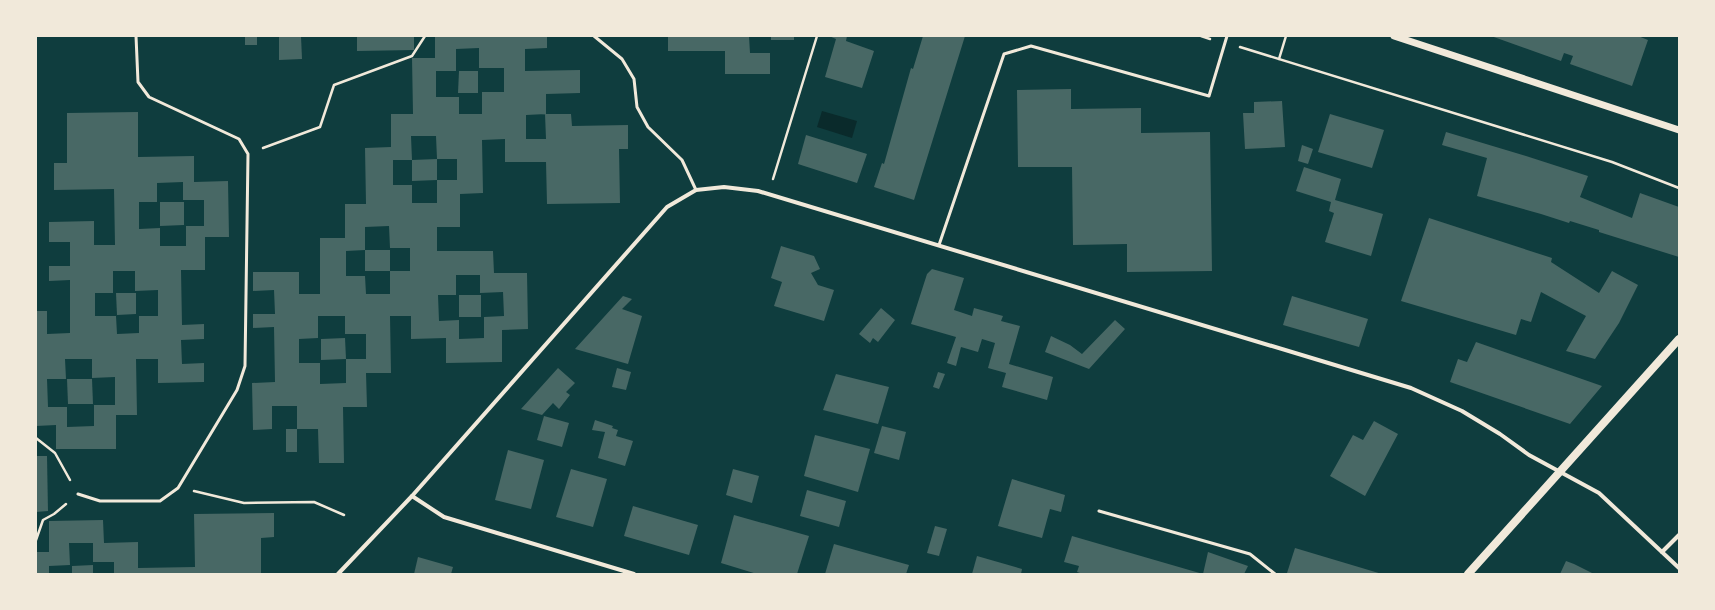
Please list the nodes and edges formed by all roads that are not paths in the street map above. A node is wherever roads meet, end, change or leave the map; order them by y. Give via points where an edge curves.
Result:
1 (136, 36) edge
2 (594, 36) edge
3 (1227, 36) edge
4 (1394, 36) edge
5 (1679, 130) edge
6 (696, 190) junction
7 (939, 245) junction
8 (1679, 339) edge
9 (1560, 472) junction
10 (78, 494) road end
11 (412, 496) junction
12 (1099, 511) dead end
13 (1679, 536) edge
14 (1662, 552) junction
15 (1679, 568) edge
16 (338, 574) edge
17 (634, 574) edge
18 (1275, 574) edge
19 (1468, 574) edge

1 - 10 lane via 138,82 149,97 239,139 248,154 245,366 237,390 178,488 160,501 100,501
2 - 6 lane via 622,59 634,79 637,107 648,127 682,160
3 - 7 lane via 1209,96 1031,46 1004,54
4 - 5 street
6 - 7 street via 724,187 758,191
6 - 11 street via 667,207
7 - 9 street via 1411,388 1462,411
8 - 9 main road
9 - 14 street via 1599,493
9 - 19 main road
11 - 16 street
11 - 17 street via 444,517
12 - 18 lane via 1250,554
13 - 14 street
14 - 15 street

